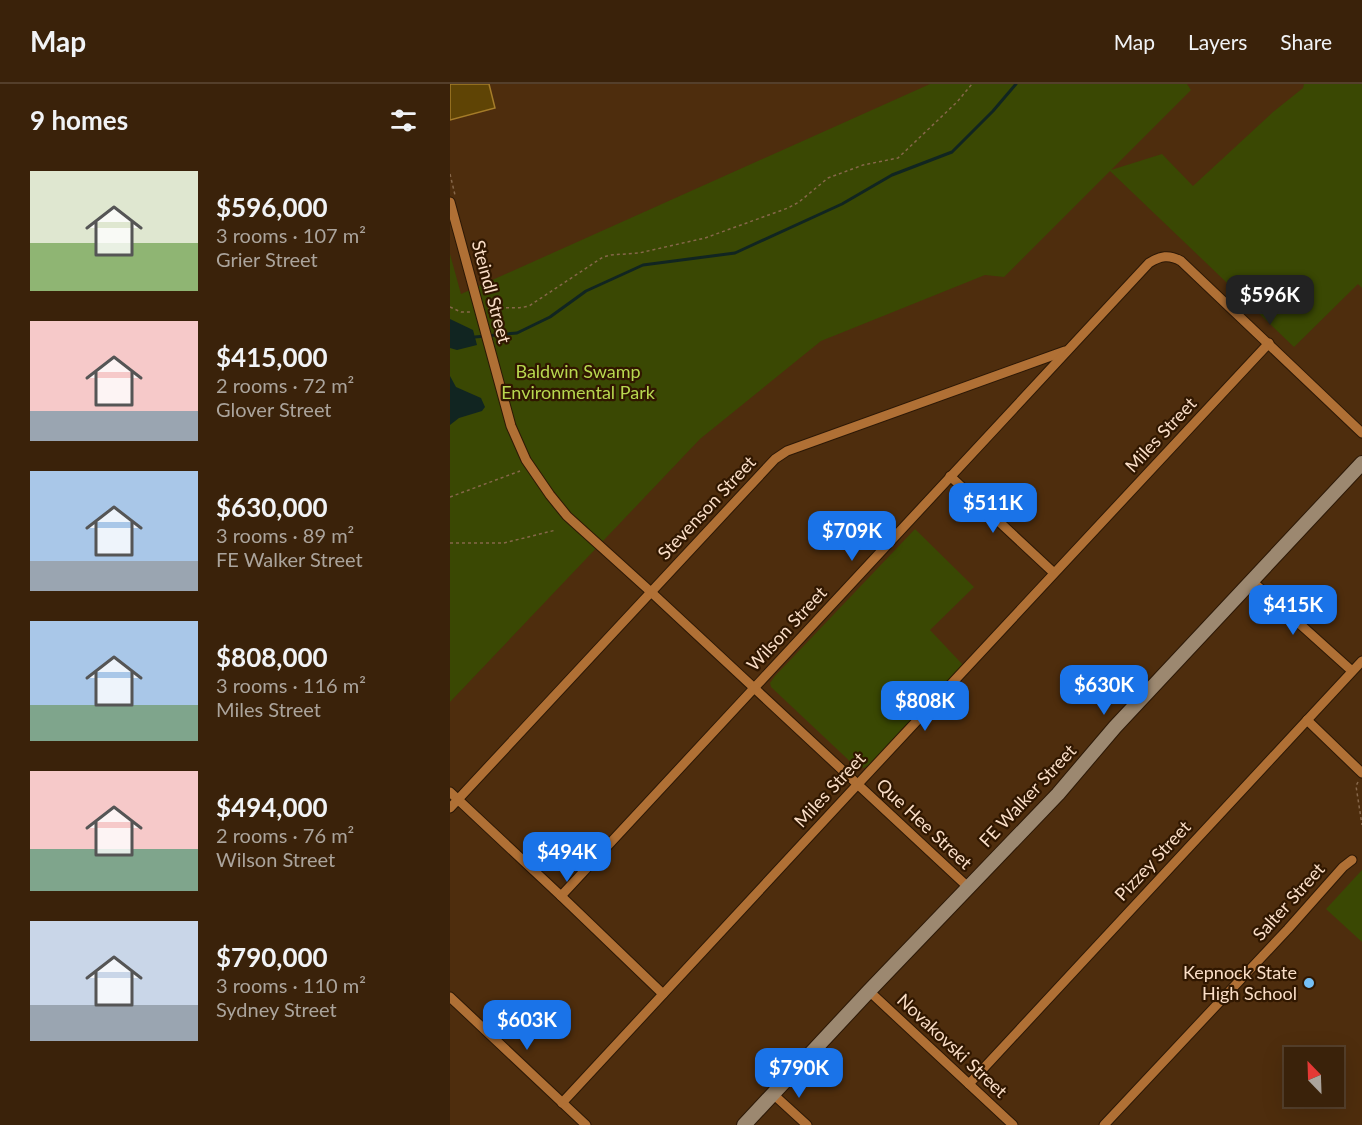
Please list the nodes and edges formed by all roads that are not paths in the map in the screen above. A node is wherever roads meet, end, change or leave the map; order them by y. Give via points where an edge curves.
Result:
1 (450, 202) edge
2 (1269, 343) junction
3 (1068, 350) junction
4 (1362, 433) edge
5 (1362, 463) edge
6 (950, 476) junction
7 (567, 516) joint
8 (1054, 573) junction
9 (1252, 581) junction
10 (651, 592) junction
11 (1362, 661) edge
12 (1353, 671) junction
13 (754, 688) junction
14 (1307, 720) junction
15 (1362, 774) edge
16 (858, 784) junction
17 (450, 792) edge
18 (458, 800) junction
19 (450, 808) edge
20 (1352, 860) dead end
21 (968, 887) junction
22 (561, 896) junction
23 (869, 991) junction
24 (663, 994) junction
25 (450, 997) edge
26 (969, 1084) junction
27 (773, 1094) junction
28 (562, 1103) junction
29 (582, 1124) edge
30 (744, 1125) edge
31 (807, 1125) edge
32 (1013, 1125) edge
33 (1104, 1125) edge

1 - 7 street, Steindl Street via 511,426 526,460
2 - 3 street, Wilson Street via 1180,261 1169,256 1149,263
2 - 4 street
2 - 8 street, Miles Street
3 - 6 street, Wilson Street
3 - 10 street, Stevenson Street via 781,454
5 - 9 main road, FE Walker Street
6 - 8 street
6 - 13 street, Wilson Street
7 - 10 street, Que Hee Street
8 - 16 street, Miles Street
9 - 12 street
9 - 21 main road, FE Walker Street
10 - 13 street, Que Hee Street
10 - 18 street, Stevenson Street
11 - 12 street, Pizzey Street
12 - 14 street, Pizzey Street
13 - 16 street, Que Hee Street
13 - 22 street, Wilson Street
14 - 15 street
14 - 26 street, Pizzey Street
16 - 21 street, Que Hee Street
16 - 24 street, Miles Street
17 - 18 street
18 - 19 street, Stevenson Street
18 - 22 street
20 - 33 street, Salter Street
21 - 23 main road, FE Walker Street
22 - 24 street
23 - 26 street, Novakovski Street
23 - 27 main road, FE Walker Street
24 - 28 street, Miles Street
25 - 28 street
26 - 32 street, Novakovski Street
27 - 30 main road, FE Walker Street
27 - 31 street
28 - 29 street

